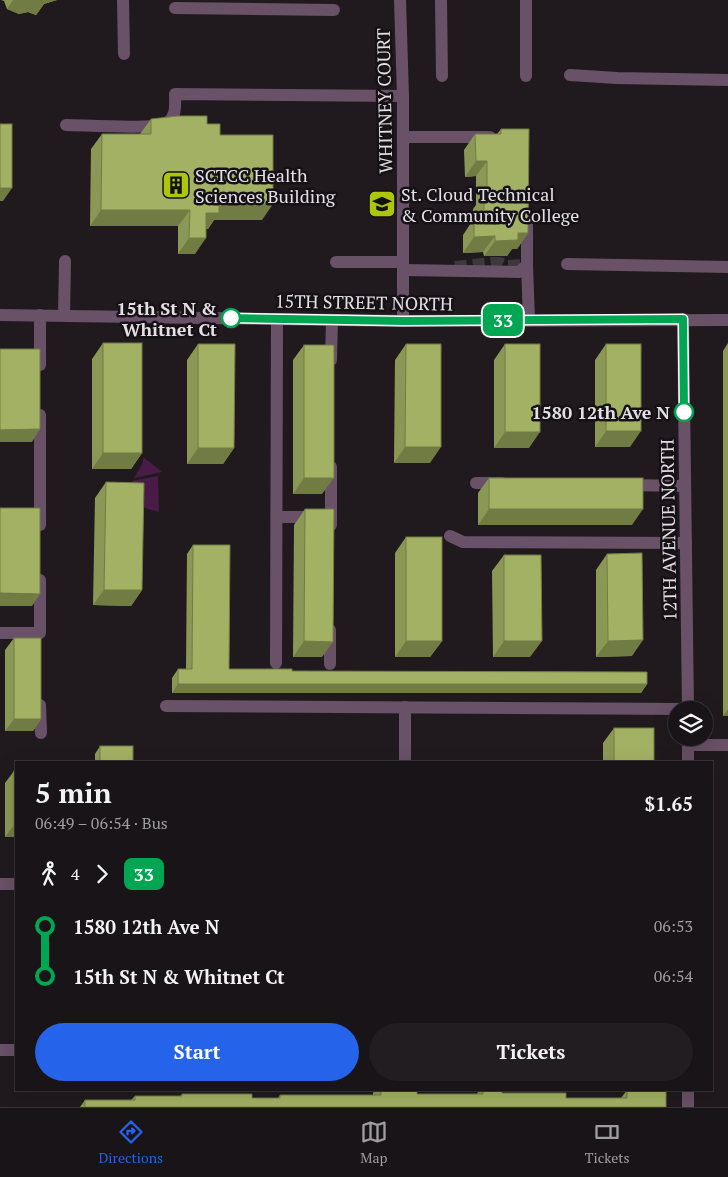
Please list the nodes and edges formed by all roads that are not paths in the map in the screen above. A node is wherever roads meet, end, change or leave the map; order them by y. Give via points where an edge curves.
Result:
1 (123, 0) edge
2 (400, 0) edge
3 (441, 0) edge
4 (526, 0) edge
5 (175, 8) dead end
6 (334, 10) dead end
7 (124, 54) dead end
8 (570, 75) dead end
9 (442, 76) dead end
10 (526, 76) dead end
11 (728, 80) edge
12 (403, 96) junction
13 (66, 125) dead end
14 (403, 137) junction
15 (498, 137) edge
16 (526, 206) edge
17 (65, 261) dead end
18 (336, 262) dead end
19 (567, 264) dead end
20 (527, 265) junction
21 (403, 266) junction
22 (728, 268) edge
23 (0, 315) edge
24 (40, 315) junction
25 (64, 315) junction
26 (277, 319) junction
27 (683, 319) junction
28 (332, 320) junction
29 (529, 320) junction
30 (728, 320) edge
31 (403, 321) junction
32 (331, 369) edge
33 (40, 375) edge
34 (40, 404) edge
35 (331, 457) edge
36 (476, 483) dead end
37 (512, 483) edge
38 (617, 484) edge
39 (685, 486) junction
40 (277, 517) junction
41 (330, 517) junction
42 (40, 534) edge
43 (331, 534) edge
44 (450, 536) dead end
45 (686, 543) junction
46 (40, 563) edge
47 (330, 614) edge
48 (0, 633) edge
49 (276, 663) dead end
50 (330, 664) dead end
51 (40, 697) edge
52 (688, 701) edge
53 (166, 706) dead end
54 (405, 707) junction
55 (668, 709) edge
56 (40, 733) dead end
57 (713, 744) edge
58 (688, 746) edge
59 (728, 746) edge
60 (405, 761) edge
61 (688, 761) edge
62 (0, 884) edge
63 (15, 884) edge
64 (0, 1050) edge
65 (15, 1050) edge
66 (688, 1091) edge
67 (688, 1107) edge

1 - 7 street
2 - 12 street, WHITNEY COURT
3 - 9 street
4 - 10 street
5 - 6 street
8 - 11 street
12 - 13 street via 175,94 175,113 166,123 151,126
12 - 14 street, WHITNEY COURT
14 - 15 street
14 - 21 street, WHITNEY COURT
16 - 20 street
17 - 25 street
18 - 21 street
19 - 22 street
20 - 21 street via 519,272
20 - 29 street
21 - 31 street, WHITNEY COURT
23 - 24 street, 15TH STREET NORTH
24 - 25 street, 15TH STREET NORTH
24 - 33 street
25 - 26 street, 15TH STREET NORTH
26 - 28 street, 15TH STREET NORTH
26 - 40 street
27 - 29 street, 15TH STREET NORTH
27 - 30 street, 15TH STREET NORTH
27 - 39 street, 12TH AVENUE NORTH
28 - 31 street, 15TH STREET NORTH
28 - 32 street
29 - 31 street, 15TH STREET NORTH
34 - 42 street
35 - 41 street
36 - 37 street
38 - 39 street
39 - 45 street, 12TH AVENUE NORTH
40 - 41 street
40 - 49 street
41 - 43 street
44 - 45 street via 463,542
45 - 52 street, 12TH AVENUE NORTH
46 - 48 street via 40,637
47 - 50 street
51 - 56 street
53 - 54 street
54 - 55 street
54 - 60 street
57 - 59 street
58 - 61 street
62 - 63 street
64 - 65 street
66 - 67 street

